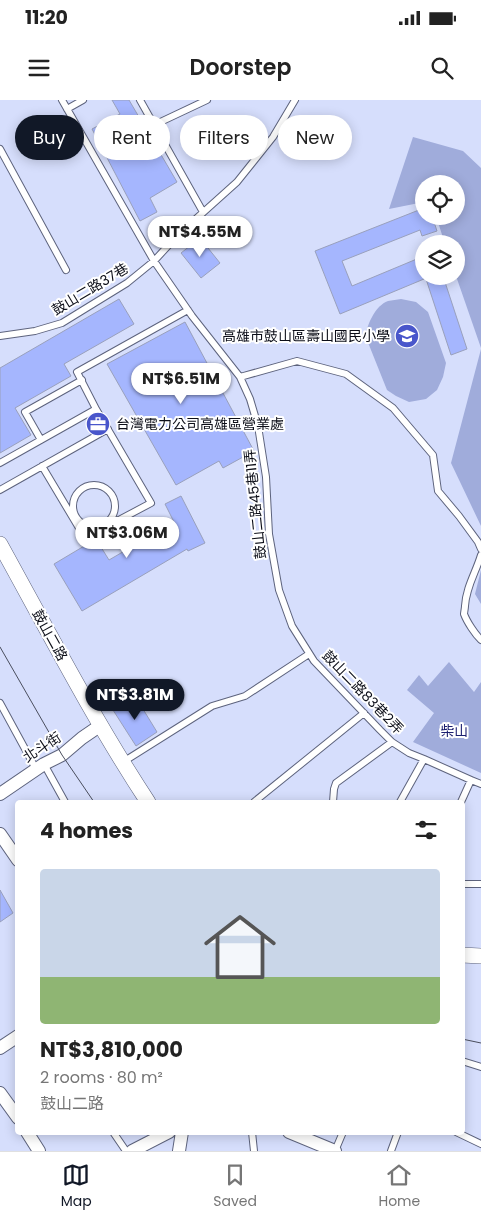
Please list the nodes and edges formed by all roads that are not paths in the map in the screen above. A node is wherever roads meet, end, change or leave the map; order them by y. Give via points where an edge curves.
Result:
1 (62, 100) edge
2 (83, 100) edge
3 (140, 100) edge
4 (207, 100) edge
5 (296, 100) edge
6 (67, 109) junction
7 (148, 115) edge
8 (170, 117) edge
9 (0, 150) edge
10 (170, 154) edge
11 (202, 212) junction
12 (154, 261) junction
13 (66, 270) dead end
14 (188, 310) junction
15 (0, 336) edge
16 (240, 377) junction
17 (82, 380) junction
18 (96, 408) junction
19 (108, 429) junction
20 (41, 440) junction
21 (0, 463) edge
22 (42, 466) junction
23 (0, 490) edge
24 (68, 511) junction
25 (78, 519) junction
26 (112, 521) junction
27 (80, 529) junction
28 (0, 544) edge
29 (481, 549) edge
30 (481, 554) edge
31 (481, 640) edge
32 (310, 654) junction
33 (0, 703) edge
34 (364, 713) junction
35 (100, 726) junction
36 (392, 742) junction
37 (424, 759) junction
38 (123, 763) junction
39 (40, 766) junction
40 (471, 780) junction
41 (481, 784) edge
42 (0, 794) edge
43 (64, 800) edge
44 (147, 800) edge
45 (256, 800) edge
46 (333, 800) edge
47 (401, 800) edge
48 (463, 800) edge
49 (0, 834) edge
50 (15, 856) edge
51 (465, 884) edge
52 (481, 884) edge
53 (465, 955) edge
54 (481, 956) edge
55 (15, 1038) edge
56 (0, 1048) edge
57 (465, 1062) edge
58 (481, 1067) edge
59 (0, 1093) edge
60 (15, 1114) edge
61 (29, 1135) edge
62 (115, 1135) edge
63 (164, 1135) edge
64 (181, 1135) edge
65 (252, 1135) edge
66 (295, 1135) edge
67 (342, 1135) edge
68 (397, 1135) edge
69 (462, 1135) edge
70 (308, 1141) edge
71 (481, 1144) edge
72 (39, 1151) edge
73 (126, 1151) edge
74 (132, 1151) edge
75 (178, 1151) edge
76 (254, 1151) edge
77 (335, 1151) edge
78 (391, 1151) edge

1 - 6 lane, 鼓山二路45巷11弄
2 - 6 lane
3 - 7 lane
4 - 8 lane
5 - 11 lane, 鼓山二路37巷 via 273,137 237,182
6 - 12 lane, 鼓山二路45巷11弄
9 - 13 lane
10 - 11 lane
11 - 12 lane, 鼓山二路37巷
12 - 14 lane, 鼓山二路45巷11弄
12 - 15 lane, 鼓山二路37巷 via 127,283 62,323
14 - 16 lane, 鼓山二路45巷11弄
14 - 17 lane via 77,372
16 - 29 lane via 297,361 346,374 393,408 433,455 438,491
16 - 32 lane, 鼓山二路45巷11弄 via 258,426 266,477 269,534 279,590 292,626
17 - 18 lane
17 - 20 lane via 25,412
18 - 19 lane
18 - 20 lane
19 - 22 lane
19 - 26 lane via 151,503
20 - 21 lane
22 - 23 lane
22 - 24 lane
24 - 25 lane
24 - 27 lane
25 - 26 lane via 92,526
25 - 26 lane via 74,510 76,497 84,488 98,485 114,498
25 - 27 lane
26 - 27 lane via 85,538
28 - 35 street, 鼓山二路
30 - 31 lane via 468,585 464,614
32 - 34 lane, 鼓山二路83巷2弄
32 - 38 lane via 245,696 212,706
33 - 39 lane
34 - 36 lane, 鼓山二路83巷2弄
34 - 45 lane
35 - 38 street, 鼓山二路
35 - 39 street, 北斗街 via 62,755
36 - 37 lane, 鼓山二路83巷2弄
36 - 46 lane via 336,783
37 - 40 lane, 鼓山二路83巷2弄
37 - 47 lane
38 - 44 street, 鼓山二路
39 - 42 street, 北斗街
39 - 43 lane
40 - 41 lane, 鼓山二路83巷2弄
40 - 48 lane
49 - 50 street
51 - 52 lane
53 - 54 street
55 - 56 street
57 - 58 lane
59 - 60 street
61 - 72 street
62 - 73 lane
63 - 74 street
64 - 75 street
65 - 76 lane
66 - 70 street
67 - 77 lane
68 - 78 lane
69 - 71 lane
70 - 77 street

